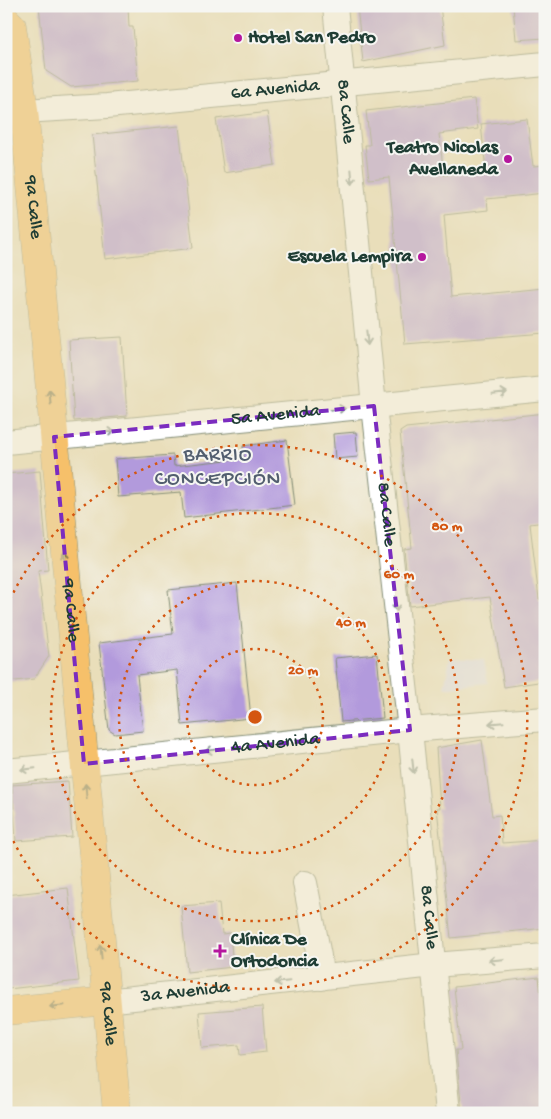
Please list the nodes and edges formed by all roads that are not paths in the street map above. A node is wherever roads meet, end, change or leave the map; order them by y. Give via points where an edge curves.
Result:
1 (335, 6) edge
2 (10, 17) edge
3 (545, 64) edge
4 (343, 83) junction
5 (15, 111) edge
6 (545, 389) edge
7 (374, 406) junction
8 (54, 437) junction
9 (6, 442) edge
10 (545, 719) edge
11 (410, 730) junction
12 (84, 764) junction
13 (6, 771) edge
14 (305, 882) dead end
15 (545, 956) edge
16 (434, 966) junction
17 (321, 978) junction
18 (106, 1001) junction
19 (6, 1011) edge
20 (118, 1113) edge
21 (448, 1113) edge

1 - 4 street, 8a Calle
2 - 5 main road, 9a Calle
3 - 4 street, 6a Avenida
4 - 5 street, 6a Avenida via 107,106
4 -> 7 street, 8a Calle
8 -> 5 main road, 9a Calle
7 -> 6 street, 5a Avenida
8 -> 7 street, 5a Avenida
7 -> 11 street, 8a Calle
8 - 9 street, 5a Avenida
12 -> 8 main road, 9a Calle
10 -> 11 street, 4a Avenida
11 -> 12 street, 4a Avenida
11 -> 16 street, 8a Calle
12 -> 13 street, 4a Avenida
18 -> 12 main road, 9a Calle
14 - 17 street
15 -> 16 street, 3a Avenida
16 - 17 street, 3a Avenida
16 - 21 street, 8a Calle
17 -> 18 street, 3a Avenida
18 -> 19 main road, 3a Avenida
18 - 20 main road, 9a Calle

